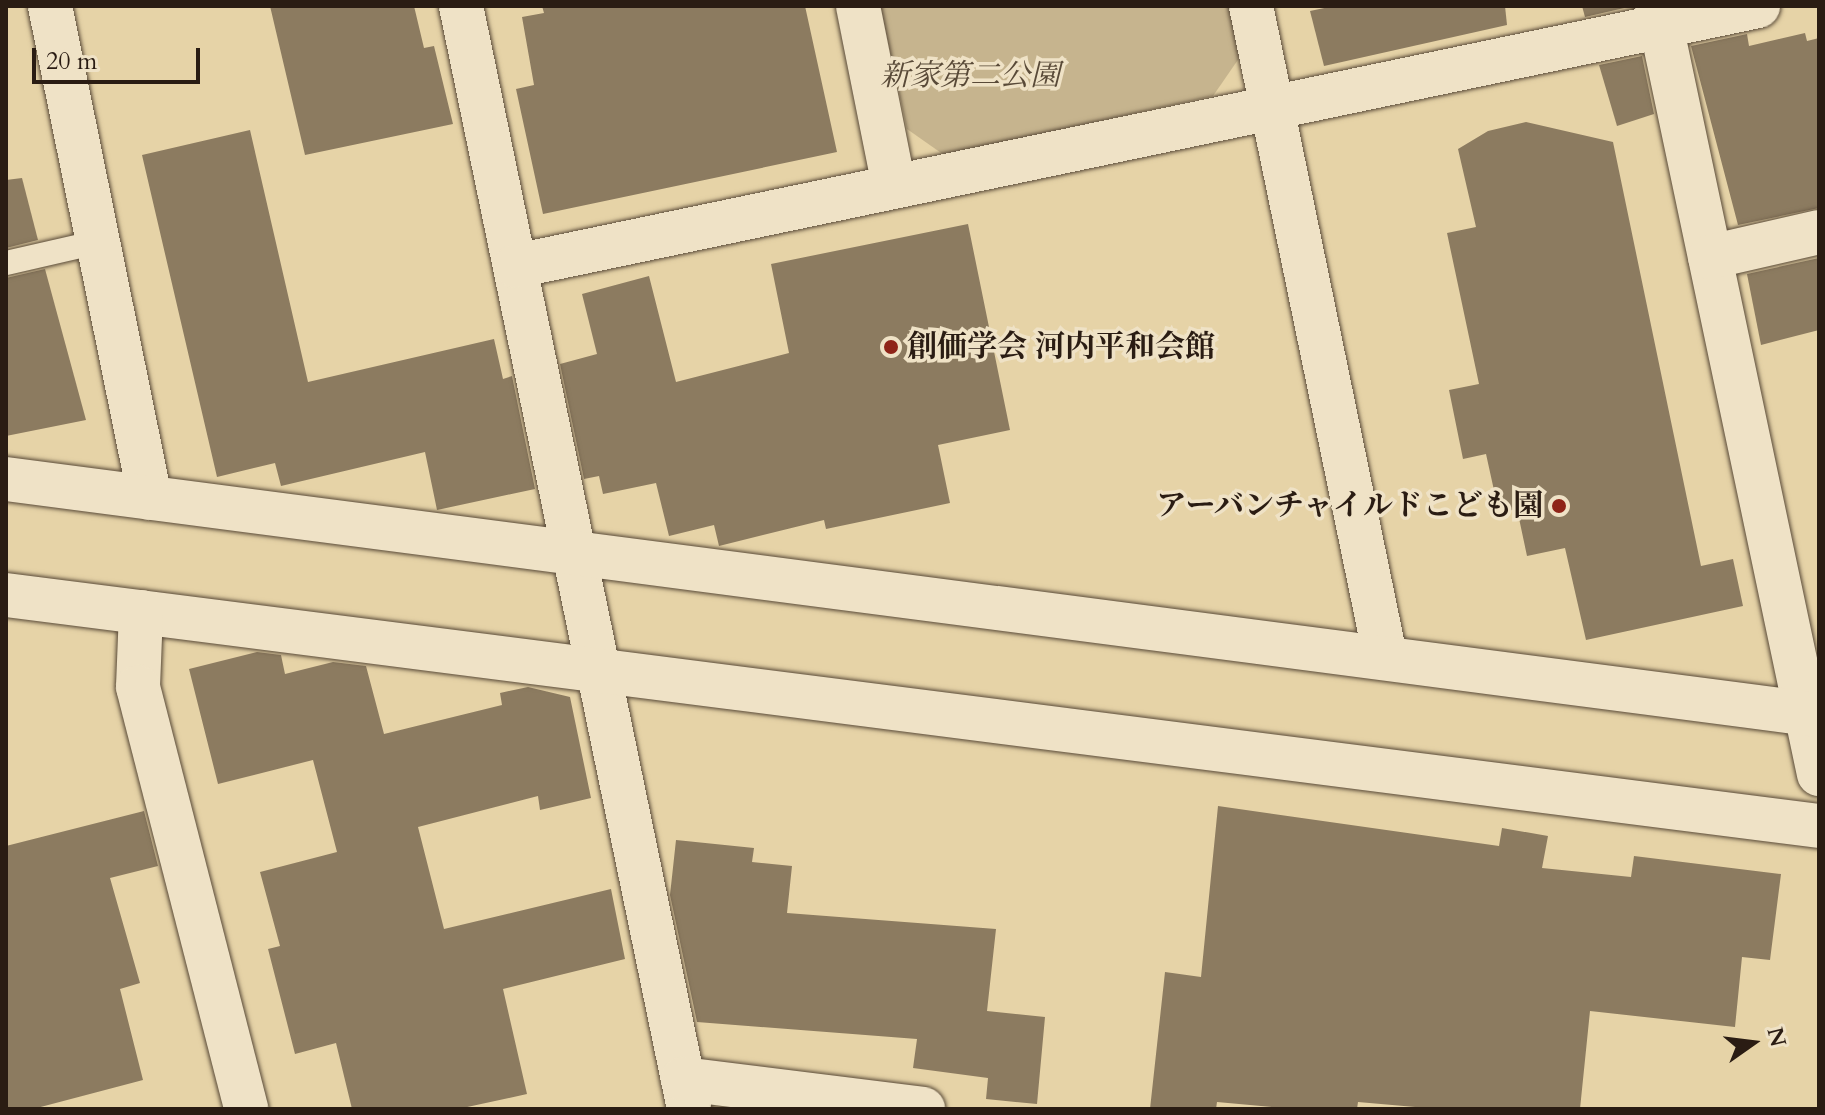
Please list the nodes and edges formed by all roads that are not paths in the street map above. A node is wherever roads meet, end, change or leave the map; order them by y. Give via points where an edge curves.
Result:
1 (50, 6) edge
2 (461, 6) edge
3 (858, 6) edge
4 (1251, 6) edge
5 (1758, 6) edge
6 (1659, 16) edge
7 (1272, 109) junction
8 (894, 186) junction
9 (1819, 232) edge
10 (98, 242) junction
11 (1710, 257) junction
12 (6, 263) edge
13 (516, 266) junction
14 (6, 479) edge
15 (150, 498) junction
16 (575, 555) junction
17 (6, 595) edge
18 (141, 612) junction
19 (1385, 656) junction
20 (596, 669) junction
21 (1811, 714) edge
22 (1819, 774) edge
23 (1819, 826) edge
24 (686, 1094) edge
25 (246, 1109) edge
26 (923, 1109) edge

1 - 10 street
2 - 13 street
3 - 8 street
4 - 7 street
5 - 6 street
6 - 7 street
6 - 11 street
7 - 8 street
7 - 19 street
8 - 13 street
9 - 11 street
10 - 12 lane
10 - 15 street
11 - 21 street
13 - 16 street
14 - 15 street
15 - 16 street
16 - 19 street
16 - 20 street
17 - 18 street
18 - 20 street
18 - 25 street via 138,687
19 - 21 street
20 - 23 street
20 - 24 street
21 - 22 street
24 - 26 street

